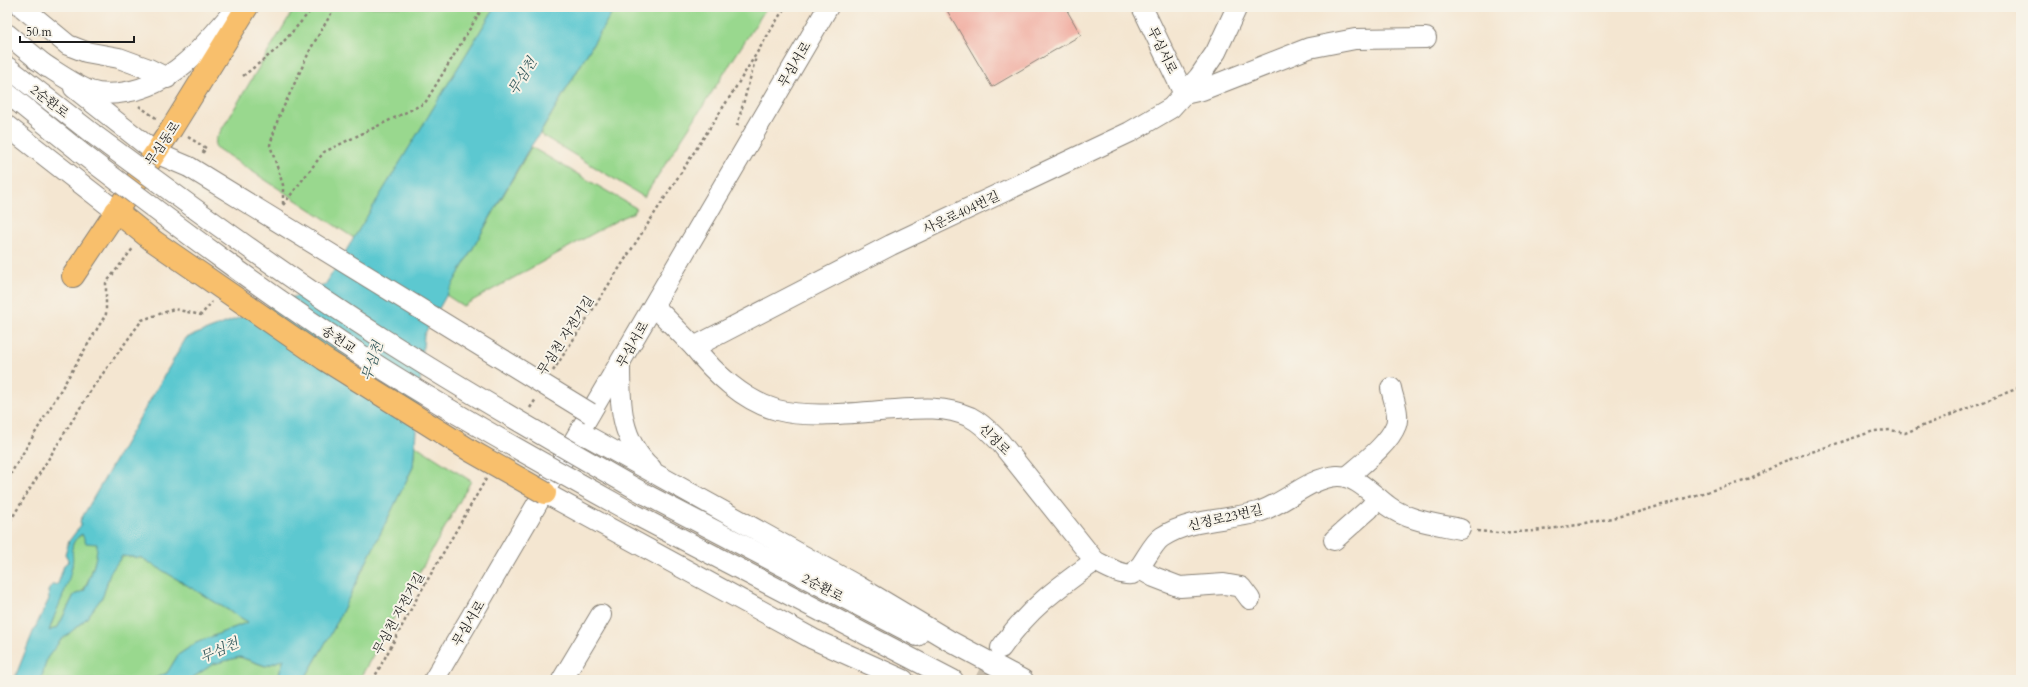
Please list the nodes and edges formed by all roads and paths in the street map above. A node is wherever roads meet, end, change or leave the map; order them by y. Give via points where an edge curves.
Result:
1 (22, 7) edge
2 (237, 7) edge
3 (247, 7) edge
4 (314, 7) edge
5 (483, 7) edge
6 (785, 7) edge
7 (828, 7) edge
8 (1142, 7) edge
9 (1237, 7) edge
10 (7, 34) edge
11 (1426, 38) dead end
12 (758, 53) junction
13 (37, 60) junction
14 (7, 67) edge
15 (243, 76) dead end
16 (167, 78) junction
17 (7, 93) edge
18 (1184, 94) junction
19 (7, 126) edge
20 (735, 132) dead end
21 (92, 134) joint
22 (80, 152) joint
23 (156, 153) junction
24 (283, 205) dead end
25 (116, 211) junction
26 (148, 237) junction
27 (72, 276) dead end
28 (654, 306) junction
29 (694, 347) junction
30 (620, 363) junction
31 (553, 372) dead end
32 (2021, 387) edge
33 (1391, 388) dead end
34 (536, 398) dead end
35 (528, 412) dead end
36 (590, 413) junction
37 (580, 432) junction
38 (635, 464) junction
39 (488, 477) dead end
40 (1347, 477) junction
41 (7, 480) edge
42 (664, 480) junction
43 (545, 493) junction
44 (645, 494) joint
45 (1378, 498) junction
46 (634, 514) joint
47 (1460, 529) joint
48 (615, 530) junction
49 (1334, 540) dead end
50 (1095, 561) junction
51 (1138, 568) junction
52 (1250, 599) dead end
53 (601, 615) dead end
54 (1001, 648) tunnel mouth
55 (373, 680) edge
56 (434, 680) edge
57 (562, 680) edge
58 (904, 680) edge
59 (953, 680) edge
60 (1002, 680) edge
61 (1023, 680) edge

1 - 16 street via 68,45 86,52 119,58
2 - 16 street via 193,57
3 - 23 main road, 무심동로
4 - 15 path via 277,49
5 - 24 path via 424,103 324,152
6 - 12 path, 무심천 자전거길
7 - 28 street, 무심서로
8 - 18 street, 무심서로
9 - 18 street, 사운로404번길 via 1216,52 1200,77
10 - 13 street
11 - 18 street via 1355,39 1309,48 1202,90
12 - 20 path
12 - 31 path, 무심천 자전거길
13 - 16 street via 90,91 113,94 146,87
13 - 23 street
14 - 21 street, 2순환로
17 - 22 street, 2순환로
18 - 29 street, 사운로404번길 via 1171,108 1130,132 891,246
19 - 25 street
21 - 44 street, 송천교, bridge via 269,263 386,340 542,436
22 - 46 street, 송천교, bridge via 256,283 372,362 528,455
23 - 25 main road, 무심동로
23 - 36 street, bridge via 189,167
25 - 26 main road
25 - 27 main road, 무심동로
26 - 41 path via 106,283 106,314
26 - 43 main road, bridge via 324,359 471,451
28 - 29 street
28 - 30 street, 무심서로
29 - 50 street, 신정로 via 732,386 756,402 777,410 808,414 926,407 951,410 970,417 1000,442
30 - 36 street, 무심서로
30 - 42 street via 620,406 624,425 642,460
32 - 47 path via 1905,433 1890,430 1874,431 1782,462 1751,480 1638,512 1585,524 1534,531 1498,533
33 - 40 street via 1396,409 1396,424 1388,438
34 - 35 path
36 - 37 street, 무심서로
37 - 38 street
37 - 43 street, 무심서로
38 - 42 street
38 - 48 street via 620,467 602,489 602,506
39 - 55 path, 무심천 자전거길
40 - 45 street
40 - 51 street, 신정로23번길 via 1324,479 1258,512 1206,520 1180,528 1161,537
42 - 61 street
43 - 48 street
43 - 56 street, 무심서로
44 - 60 street, 2순환로
45 - 47 street via 1390,508 1417,519
45 - 49 street
46 - 59 street, 2순환로
48 - 58 street via 813,639
50 - 51 street via 1130,574
50 - 54 street via 1056,589 1030,612
51 - 52 street via 1180,587 1224,584 1241,587
53 - 57 street

